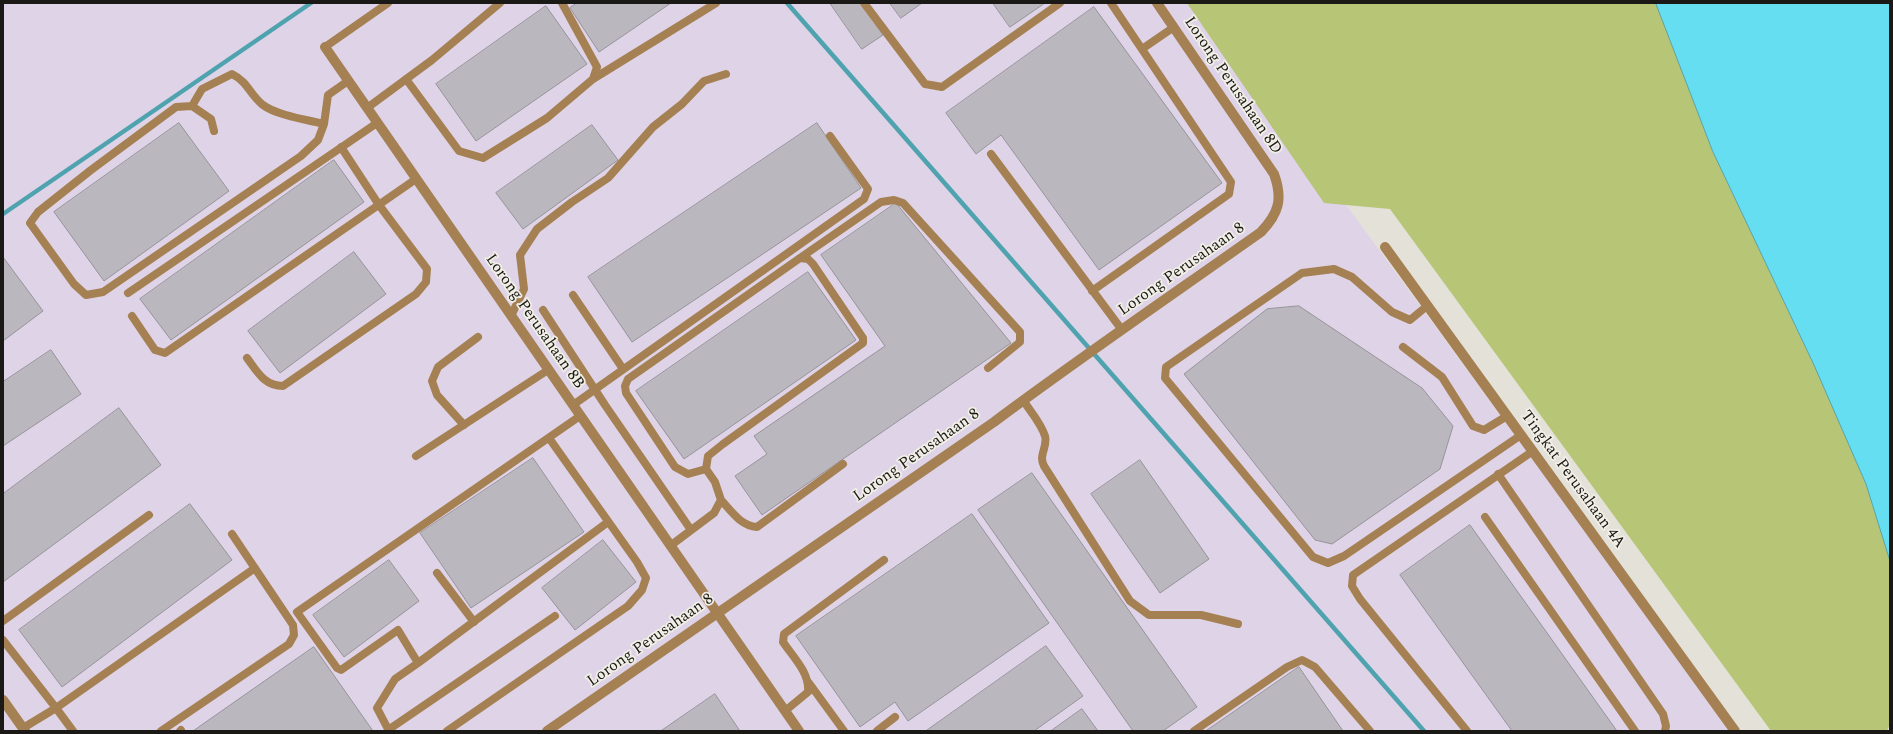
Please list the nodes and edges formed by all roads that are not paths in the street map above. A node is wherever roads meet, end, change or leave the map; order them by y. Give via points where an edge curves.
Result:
1 (388, 3) edge
2 (500, 3) edge
3 (562, 3) edge
4 (716, 3) edge
5 (864, 3) edge
6 (1060, 3) edge
7 (1111, 3) edge
8 (1157, 3) edge
9 (1174, 27) junction
10 (325, 47) joint
11 (1142, 49) junction
12 (726, 74) dead end
13 (593, 78) junction
14 (406, 79) junction
15 (348, 81) junction
16 (192, 106) junction
17 (367, 108) junction
18 (378, 123) junction
19 (324, 124) junction
20 (214, 131) dead end
21 (830, 136) dead end
22 (341, 147) junction
23 (991, 154) dead end
24 (416, 179) junction
25 (1279, 188) joint
26 (379, 205) junction
27 (1385, 247) dead end
28 (800, 258) junction
29 (1092, 291) junction
30 (128, 293) dead end
31 (573, 295) dead end
32 (1427, 306) junction
33 (543, 310) dead end
34 (132, 316) dead end
35 (511, 316) junction
36 (1122, 330) junction
37 (478, 337) dead end
38 (1403, 347) dead end
39 (247, 358) dead end
40 (988, 368) dead end
41 (623, 369) junction
42 (548, 370) junction
43 (595, 389) junction
44 (1023, 400) junction
45 (573, 405) junction
46 (580, 416) junction
47 (1507, 416) junction
48 (464, 425) junction
49 (1521, 435) junction
50 (549, 438) junction
51 (1533, 451) junction
52 (416, 456) dead end
53 (843, 464) dead end
54 (706, 469) junction
55 (1498, 474) junction
56 (721, 500) junction
57 (149, 515) dead end
58 (1485, 517) dead end
59 (608, 522) junction
60 (691, 530) junction
61 (232, 534) dead end
62 (670, 546) junction
63 (884, 560) dead end
64 (255, 568) junction
65 (437, 573) dead end
66 (718, 614) junction
67 (555, 616) dead end
68 (3, 621) edge
69 (474, 622) junction
70 (1238, 624) dead end
71 (3, 640) edge
72 (418, 663) junction
73 (809, 683) junction
74 (3, 700) edge
75 (56, 708) junction
76 (785, 711) junction
77 (895, 717) dead end
78 (24, 730) edge
79 (73, 731) edge
80 (161, 731) edge
81 (389, 731) edge
82 (447, 731) edge
83 (548, 731) edge
84 (799, 731) edge
85 (844, 731) edge
86 (877, 731) edge
87 (1194, 731) edge
88 (1370, 731) edge
89 (1467, 731) edge
90 (1635, 731) edge
91 (1665, 731) edge
92 (1734, 731) edge

1 - 10 lane
2 - 14 lane
3 - 13 lane via 597,67
4 - 13 lane
5 - 6 lane via 925,84 942,87
7 - 11 lane
8 - 9 street, Lorong Perusahaan 8D
9 - 11 lane
9 - 25 street, Lorong Perusahaan 8D via 1274,174
10 - 15 street, Lorong Perusahaan 8B
11 - 29 lane via 1231,182 1229,194
12 - 35 lane via 704,81 682,104 654,127 608,178 537,229 520,255 524,289
13 - 14 lane via 547,118 483,158 459,151
14 - 17 lane
15 - 17 street, Lorong Perusahaan 8B
15 - 19 lane via 328,95
16 - 19 lane via 202,89 232,74 242,79 263,105 289,116
16 - 19 lane via 176,107 38,212 30,224 74,284 86,295 103,292 301,156 318,140
16 - 20 lane via 211,119
17 - 18 street, Lorong Perusahaan 8B
18 - 22 lane
18 - 24 street, Lorong Perusahaan 8B
21 - 41 lane via 868,189 864,199
22 - 26 lane
22 - 30 lane
23 - 29 lane
24 - 26 lane
24 - 35 street, Lorong Perusahaan 8B
25 - 36 street, Lorong Perusahaan 8 via 1278,204 1273,219 1261,232
26 - 34 lane via 165,353 155,350
26 - 39 lane via 427,269 426,282 416,294 283,386 273,386 260,376
27 - 32 street, Tingkat Perusahaan 4A
28 - 40 lane via 881,202 894,200 903,203 1020,332 1020,342
28 - 54 lane via 808,259 813,264 863,338 863,343 708,456
28 - 54 lane via 628,379 626,393 675,467 688,474
29 - 36 lane
31 - 41 lane
32 - 47 street, Tingkat Perusahaan 4A
32 - 49 lane via 1410,320 1392,312 1352,277 1334,270 1302,273 1166,367 1165,378 1313,557 1328,563 1344,556
33 - 43 lane
35 - 42 street, Lorong Perusahaan 8B
36 - 44 street, Lorong Perusahaan 8
37 - 48 lane via 438,367 432,381 438,395
38 - 47 lane via 1442,377 1473,426 1484,430
41 - 43 lane
42 - 45 street, Lorong Perusahaan 8B
42 - 48 lane
43 - 45 lane
43 - 60 lane
44 - 66 street, Lorong Perusahaan 8
44 - 70 lane via 1045,435 1046,442 1041,461 1130,601 1149,615 1201,615
45 - 46 street, Lorong Perusahaan 8B
46 - 50 lane
46 - 62 street, Lorong Perusahaan 8B
47 - 49 street, Tingkat Perusahaan 4A
48 - 52 lane
49 - 51 street, Tingkat Perusahaan 4A
50 - 59 lane
50 - 72 lane via 297,612 341,670 398,630
51 - 55 lane
51 - 92 street, Tingkat Perusahaan 4A
53 - 56 lane via 757,527 748,527 740,521
54 - 56 lane via 715,482
55 - 89 lane via 1353,575 1352,586 1360,599
55 - 91 lane via 1663,714
56 - 60 lane via 714,513
57 - 68 lane
58 - 90 lane
59 - 69 lane
59 - 82 lane via 646,578 642,590 628,606
60 - 62 lane
61 - 64 lane
62 - 66 street, Lorong Perusahaan 8B
63 - 73 lane via 784,634 782,642
64 - 75 lane
64 - 80 lane via 293,624 294,635 289,644
65 - 69 lane
66 - 76 street, Lorong Perusahaan 8B
66 - 83 street, Lorong Perusahaan 8
67 - 81 lane
69 - 72 lane
71 - 75 lane
72 - 81 lane via 395,679 377,708
73 - 76 lane via 808,692
73 - 85 lane
74 - 78 street
75 - 78 lane
75 - 79 lane
76 - 84 street, Lorong Perusahaan 8B
77 - 86 lane
87 - 88 lane via 1287,667 1302,660 1315,667

